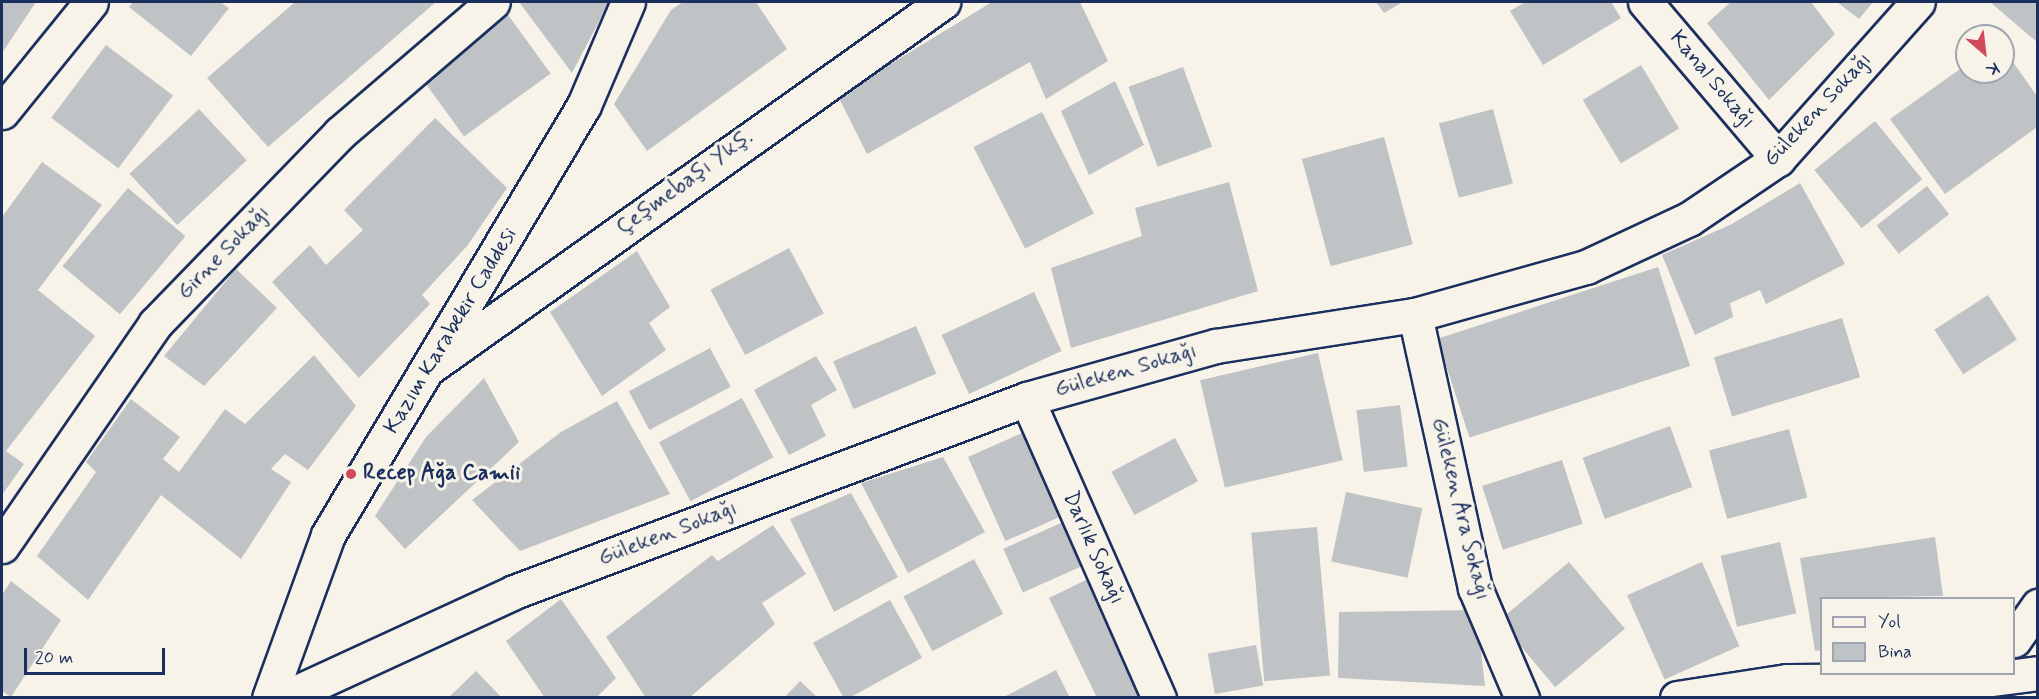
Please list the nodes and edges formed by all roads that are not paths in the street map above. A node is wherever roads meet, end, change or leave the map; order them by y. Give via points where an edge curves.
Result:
1 (92, 2) edge
2 (493, 2) edge
3 (628, 2) edge
4 (943, 2) edge
5 (1645, 2) edge
6 (1918, 2) edge
7 (2, 112) edge
8 (1778, 159) junction
9 (1415, 315) junction
10 (430, 367) junction
11 (1027, 399) junction
12 (2, 546) edge
13 (2037, 606) edge
14 (2015, 637) edge
15 (2037, 673) edge
16 (1979, 684) edge
17 (268, 698) edge
18 (284, 698) edge
19 (1159, 698) edge
20 (1522, 698) edge
21 (1677, 698) edge

1 - 7 street
2 - 12 street, Girne Sokağı via 340,133 155,324
3 - 10 street, Kazım Karabekir Caddesi via 584,105
4 - 10 street, Çeşmebaşı Ykş.
5 - 8 street, Kanal Sokağı
6 - 8 street, Güleken Sokağı
8 - 9 street, Güleken Sokağı via 1689,219 1586,267
9 - 11 street, Güleken Sokağı via 1216,346
9 - 20 street, Güleken Ara Sokağı via 1474,588
10 - 17 street, Kazım Karabekir Caddesi via 328,536
11 - 18 street, Güleken Sokağı via 514,592
11 - 19 street, Darlık Sokağı
13 - 14 street
15 - 16 street
16 - 21 street via 1787,681

